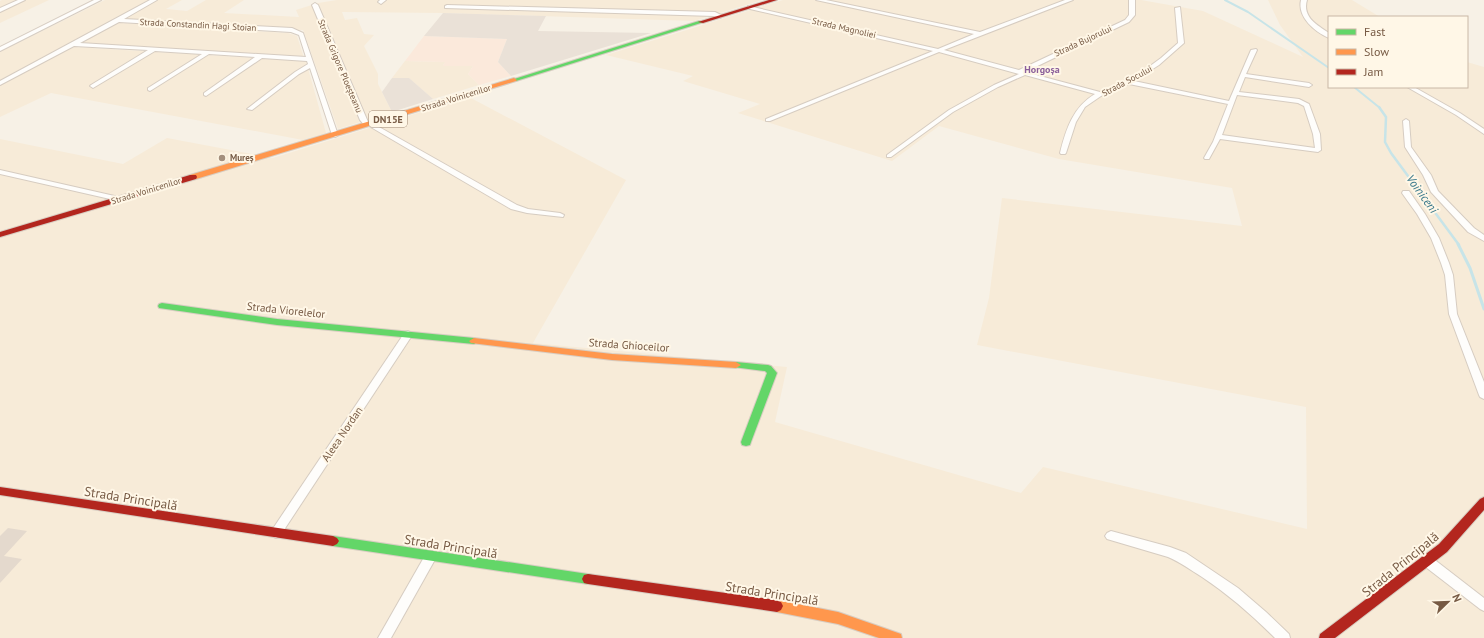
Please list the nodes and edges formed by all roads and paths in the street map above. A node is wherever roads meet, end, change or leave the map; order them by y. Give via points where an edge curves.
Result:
1 (22, 0) edge
2 (98, 0) edge
3 (154, 0) edge
4 (774, 0) edge
5 (819, 0) edge
6 (1070, 0) edge
7 (1132, 0) edge
8 (1304, 0) edge
9 (315, 5) dead end
10 (447, 7) dead end
11 (750, 7) junction
12 (1178, 8) dead end
13 (0, 10) edge
14 (720, 16) junction
15 (118, 20) junction
16 (980, 34) junction
17 (1328, 35) edge
18 (73, 44) junction
19 (0, 49) edge
20 (154, 49) junction
21 (937, 50) junction
22 (1254, 50) dead end
23 (207, 53) junction
24 (260, 56) junction
25 (310, 62) junction
26 (1022, 72) junction
27 (1243, 75) junction
28 (1129, 82) junction
29 (0, 83) edge
30 (1309, 85) dead end
31 (93, 86) dead end
32 (1412, 88) edge
33 (150, 89) dead end
34 (1235, 93) junction
35 (206, 94) dead end
36 (1102, 94) junction
37 (1231, 103) junction
38 (250, 109) dead end
39 (768, 120) dead end
40 (1406, 121) dead end
41 (368, 125) junction
42 (1484, 132) edge
43 (335, 135) junction
44 (1218, 137) junction
45 (1063, 153) dead end
46 (889, 156) dead end
47 (1207, 158) dead end
48 (0, 172) edge
49 (1406, 193) dead end
50 (119, 199) junction
51 (560, 215) dead end
52 (0, 235) edge
53 (1484, 239) edge
54 (162, 306) dead end
55 (408, 334) junction
56 (1484, 395) edge
57 (746, 442) dead end
58 (0, 491) edge
59 (1484, 502) edge
60 (276, 533) junction
61 (1111, 536) dead end
62 (431, 556) junction
63 (1427, 561) junction
64 (1484, 605) edge
65 (384, 638) edge
66 (896, 638) edge
67 (1284, 638) edge
68 (1325, 638) edge

1 - 13 street
2 - 19 street
3 - 15 street
4 - 11 street, Strada Voinicenilor / DN15E
5 - 16 street
6 - 16 street
7 - 26 street, Strada Bujorului via 1132,15 1127,21
8 - 17 street via 1302,8 1307,19
9 - 41 street, Strada Grigore Ploeșteanu via 363,120
10 - 14 street
11 - 14 street, Strada Voinicenilor / DN15E
11 - 21 street, Strada Magnoliei
12 - 28 street, Strada Socului via 1181,43 1169,56
14 - 41 street, Strada Voinicenilor / DN15E
15 - 18 street
15 - 25 street, Strada Constandin Hagi Stoian via 292,30 301,34
16 - 21 street
18 - 20 street
18 - 29 street
20 - 23 street
20 - 31 street
21 - 26 street, Strada Magnoliei
21 - 39 street
22 - 27 street
23 - 24 street
23 - 33 street
24 - 25 street
24 - 35 street
25 - 38 street
25 - 43 street, Strada Constandin Hagi Stoian
26 - 36 street, Strada Magnoliei
26 - 46 street, Strada Bujorului via 951,111
27 - 30 street
27 - 34 street
28 - 36 street, Strada Socului
28 - 37 street
32 - 42 street
34 - 37 street
34 - 44 street via 1305,103 1317,138 1318,150
36 - 45 street, Strada Socului via 1084,105 1078,114 1070,128
37 - 44 street
40 - 53 street via 1408,147 1435,192 1471,230
41 - 43 street, Strada Voinicenilor / DN15E
41 - 51 street via 514,207
43 - 50 street, Strada Voinicenilor / DN15E
44 - 47 street
48 - 50 street
49 - 56 street via 1435,238 1445,263 1449,275 1453,314
50 - 52 street, Strada Voinicenilor / DN15E
54 - 55 street, Strada Viorelelor via 277,322
55 - 57 street, Strada Ghioceilor via 612,357 768,368 772,373
55 - 60 street, Aleea Nordan
58 - 60 street, Strada Principală
59 - 63 street, Strada Principală via 1443,548
60 - 62 street, Strada Principală
61 - 67 street via 1182,557 1234,592
62 - 65 street
62 - 66 street, Strada Principală via 794,608 838,618
63 - 64 street
63 - 68 street, Strada Principală

